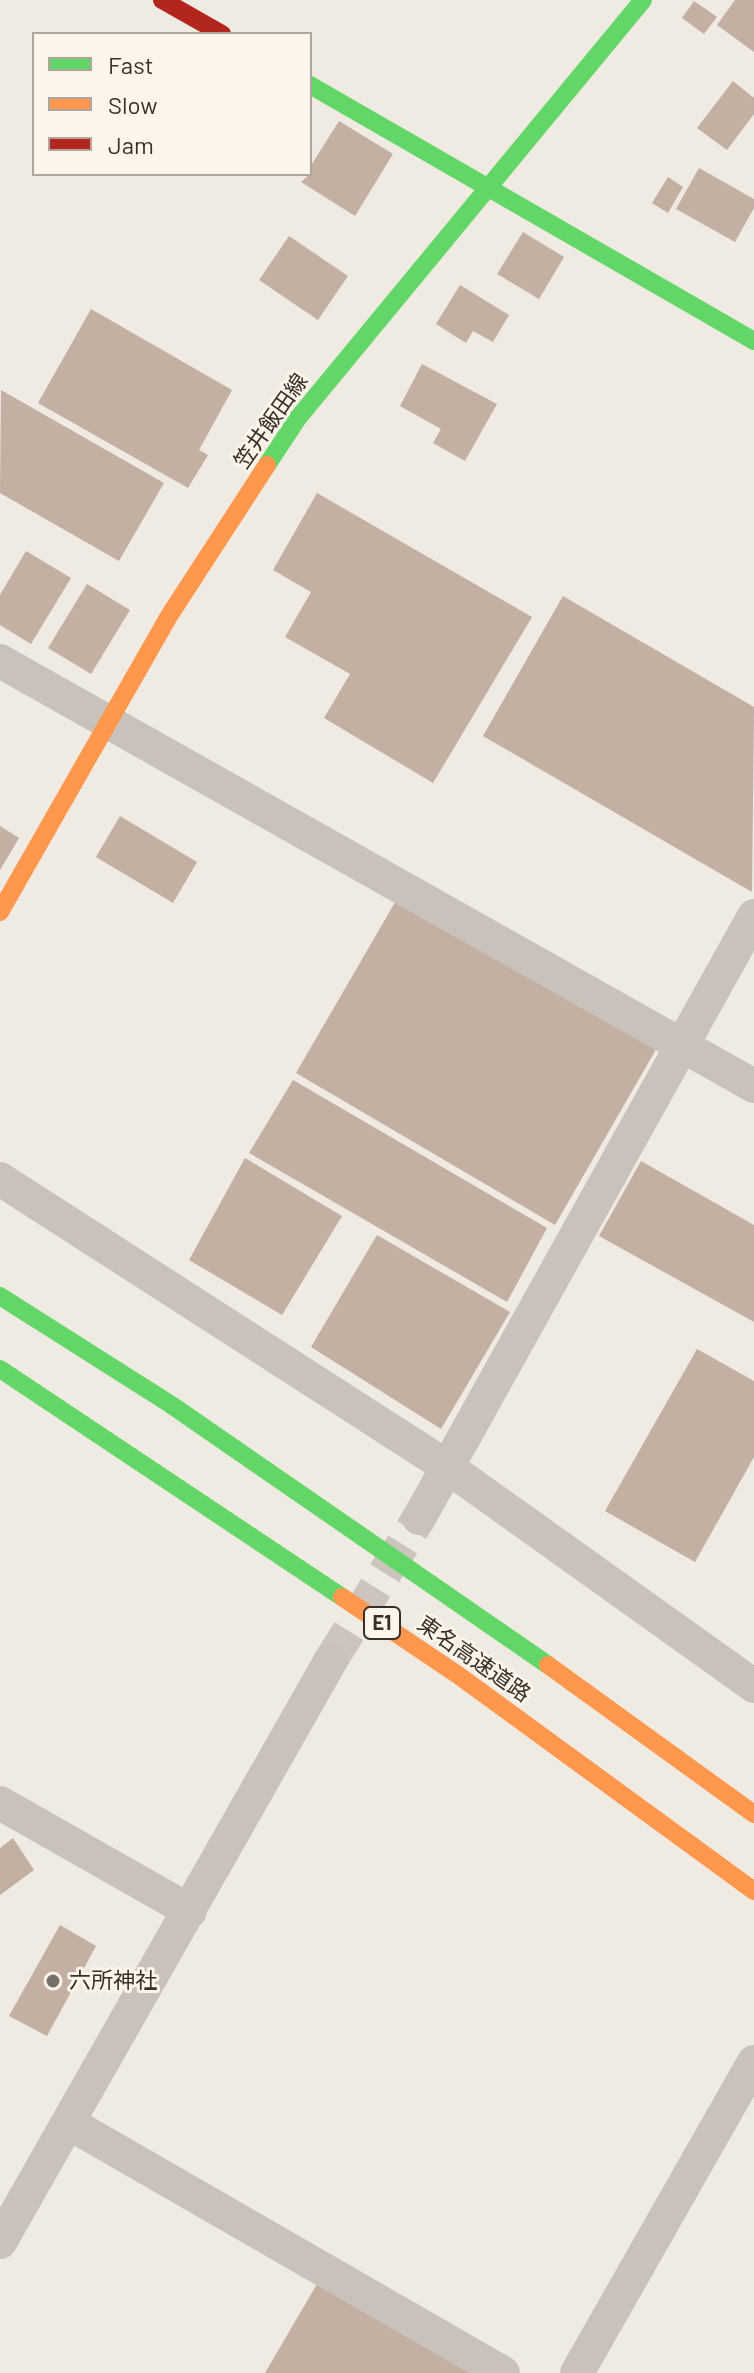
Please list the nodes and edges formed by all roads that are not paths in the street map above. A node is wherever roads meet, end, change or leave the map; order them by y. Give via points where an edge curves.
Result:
1 (162, 0) edge
2 (643, 0) edge
3 (218, 32) edge
4 (312, 86) edge
5 (488, 188) junction
6 (754, 341) edge
7 (0, 661) edge
8 (109, 724) junction
9 (0, 912) edge
10 (754, 916) edge
11 (684, 1047) junction
12 (754, 1086) edge
13 (0, 1179) edge
14 (0, 1296) edge
15 (0, 1369) edge
16 (446, 1466) junction
17 (419, 1518) tunnel mouth
18 (331, 1660) tunnel mouth
19 (754, 1686) edge
20 (0, 1803) edge
21 (754, 1814) edge
22 (754, 1891) edge
23 (190, 1911) junction
24 (754, 2062) edge
25 (69, 2123) junction
26 (0, 2242) edge
27 (503, 2373) edge
28 (577, 2373) edge

1 - 3 main road
2 - 5 main road, 笠井飯田線
4 - 5 main road
5 - 6 main road
5 - 8 main road, 笠井飯田線 via 298,418 169,616
7 - 8 street
8 - 9 main road, 笠井飯田線
8 - 11 street
10 - 11 street
11 - 12 street
11 - 16 street
13 - 16 street
14 - 21 main road, 東名高速道路 via 170,1404 492,1625
15 - 22 main road, 東名高速道路 / E1 via 458,1675
16 - 17 street
16 - 19 street
18 - 23 street
20 - 23 street
23 - 25 street
24 - 28 street
25 - 26 street
25 - 27 street

